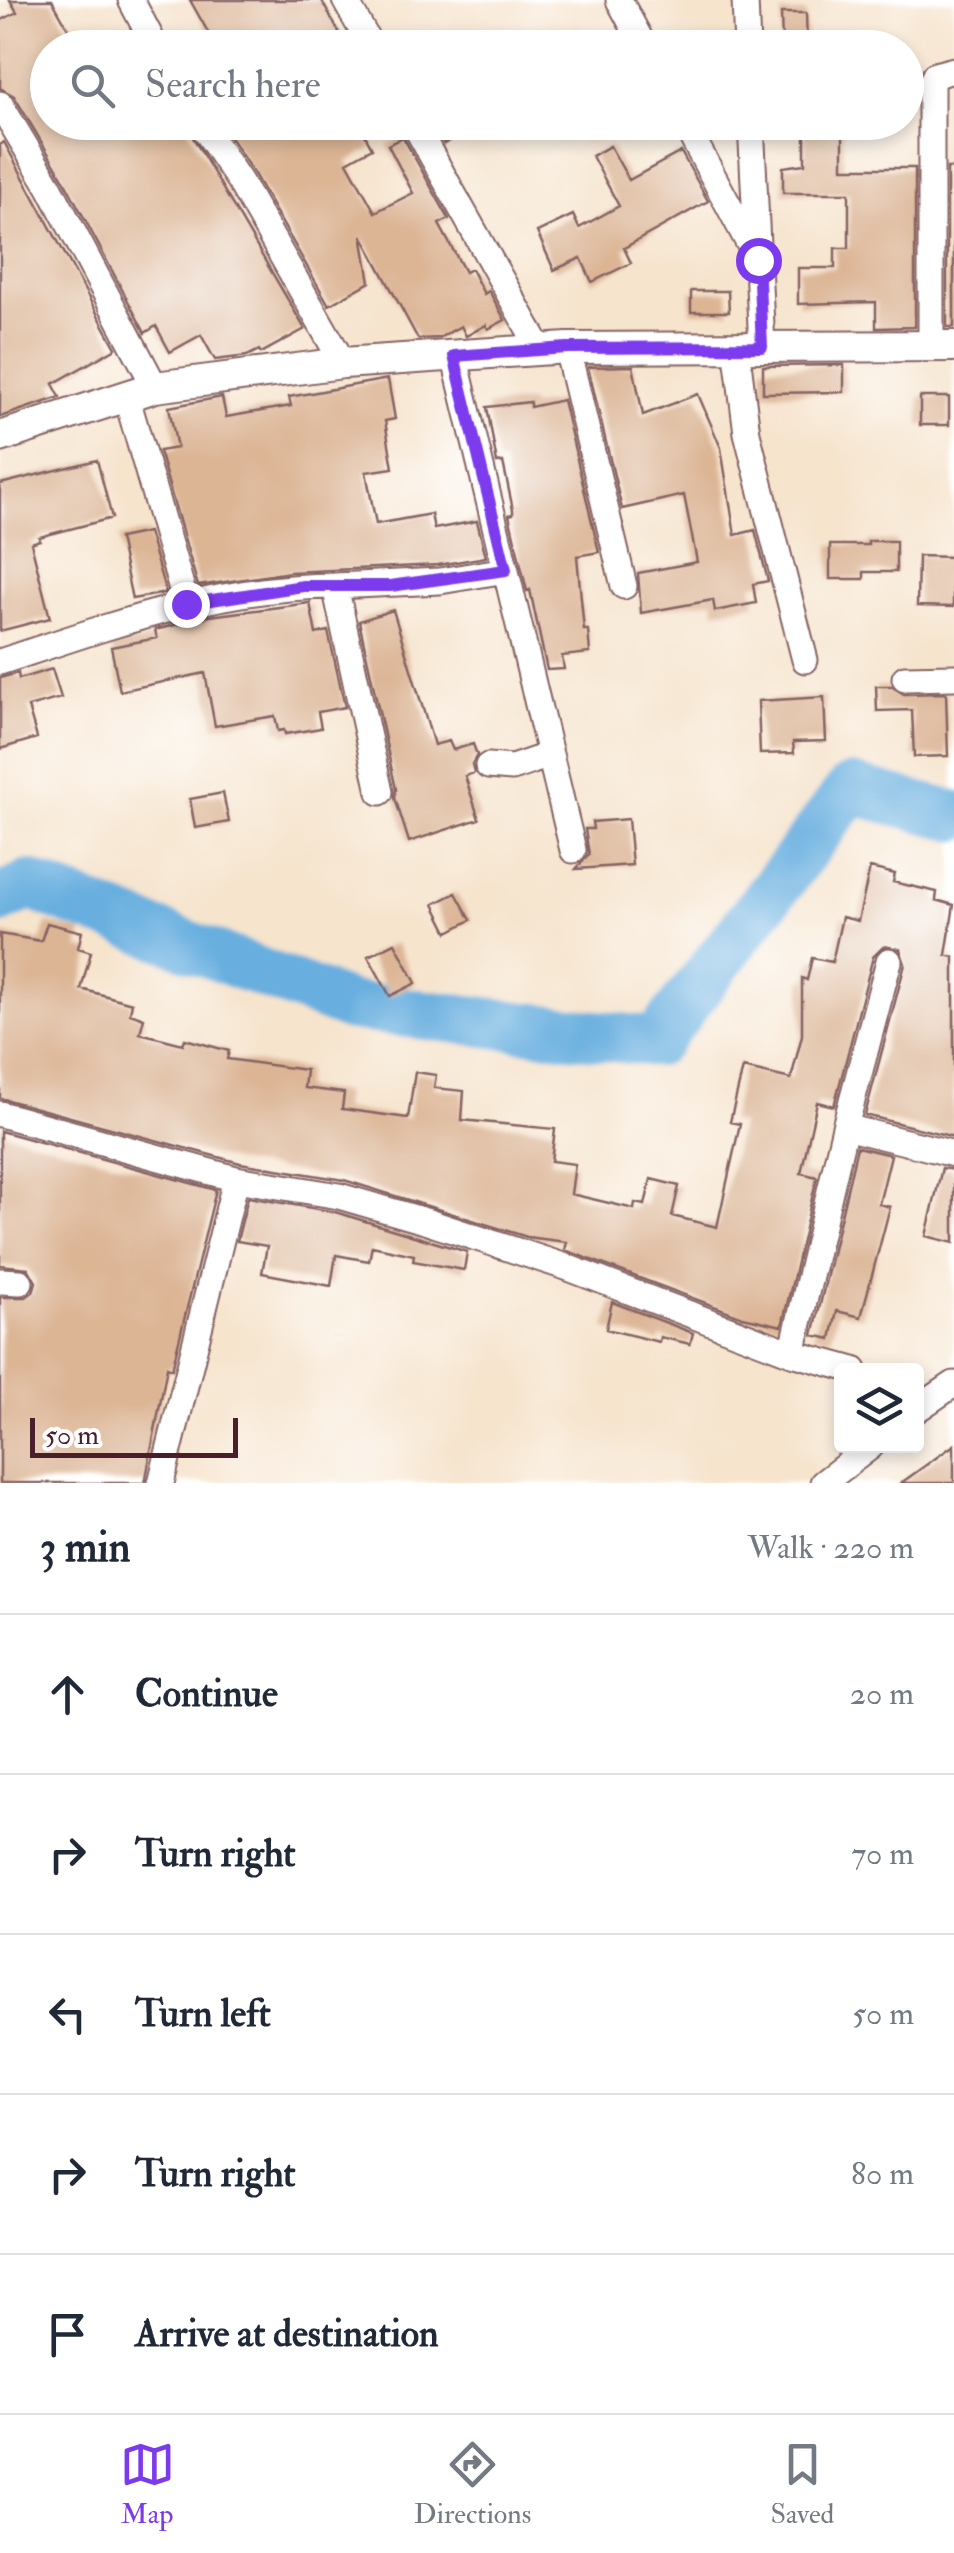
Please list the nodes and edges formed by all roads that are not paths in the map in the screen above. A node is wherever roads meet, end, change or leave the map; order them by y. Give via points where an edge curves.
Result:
1 (131, 0) edge
2 (345, 0) edge
3 (619, 0) edge
4 (745, 0) edge
5 (147, 30) edge
6 (362, 30) edge
7 (635, 30) edge
8 (746, 30) edge
9 (954, 70) edge
10 (4, 119) edge
11 (212, 140) edge
12 (424, 140) edge
13 (694, 140) edge
14 (752, 140) edge
15 (758, 260) junction
16 (942, 345) edge
17 (749, 346) junction
18 (553, 348) junction
19 (454, 356) junction
20 (343, 363) junction
21 (140, 391) junction
22 (0, 437) edge
23 (506, 570) junction
24 (335, 586) junction
25 (624, 586) dead end
26 (186, 604) junction
27 (805, 660) dead end
28 (0, 662) edge
29 (954, 677) edge
30 (905, 678) dead end
31 (550, 755) junction
32 (488, 766) dead end
33 (380, 792) dead end
34 (573, 850) dead end
35 (889, 961) dead end
36 (0, 1114) edge
37 (845, 1127) junction
38 (954, 1154) edge
39 (236, 1178) junction
40 (792, 1353) junction
41 (834, 1365) edge
42 (863, 1453) edge
43 (161, 1483) edge
44 (823, 1483) edge

1 - 5 street
2 - 6 street
3 - 7 street
4 - 8 street
9 - 16 street via 936,75 931,84
10 - 21 street via 49,186
11 - 20 street
12 - 18 street
13 - 15 street
14 - 15 street
15 - 17 street
16 - 17 street
17 - 18 street
17 - 27 street via 747,433
18 - 19 street
18 - 25 street
19 - 20 street
19 - 23 street
20 - 21 street
21 - 22 street
21 - 26 street
23 - 24 street
23 - 31 street
24 - 26 street
24 - 33 street
26 - 28 street
29 - 30 street
31 - 32 street via 512,768
31 - 34 street
35 - 37 street
36 - 39 street
37 - 38 street
37 - 40 street
39 - 40 street via 339,1196 425,1222
39 - 43 street
40 - 41 street
42 - 44 street

